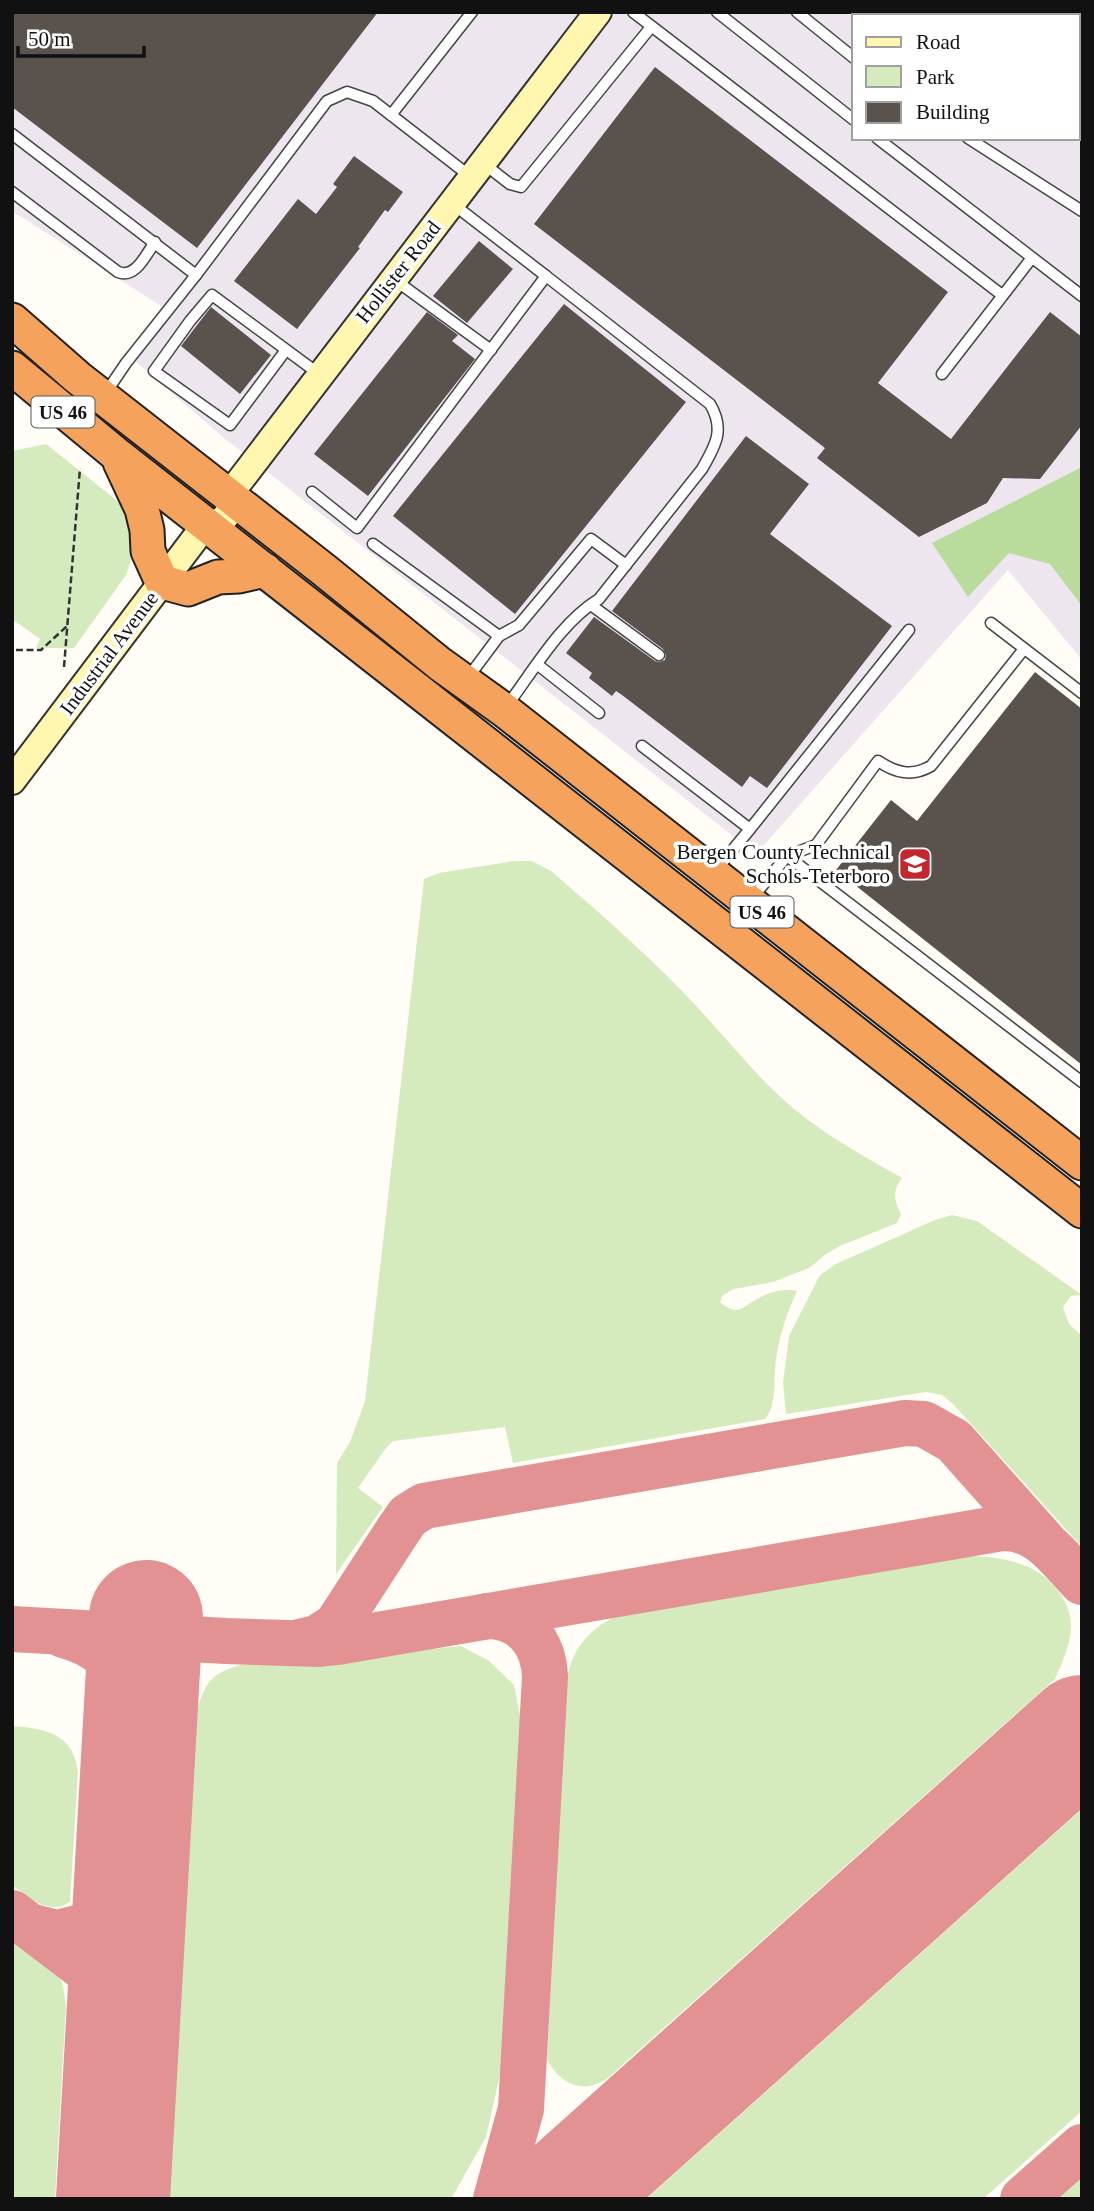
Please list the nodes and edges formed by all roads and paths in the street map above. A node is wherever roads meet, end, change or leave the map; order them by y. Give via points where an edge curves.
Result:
1 (472, 12) edge
2 (598, 12) edge
3 (633, 12) edge
4 (717, 12) edge
5 (797, 12) edge
6 (651, 27) junction
7 (852, 56) edge
8 (391, 115) junction
9 (852, 118) edge
10 (12, 134) edge
11 (880, 140) edge
12 (971, 140) edge
13 (477, 170) junction
14 (12, 192) edge
15 (452, 203) junction
16 (1082, 211) edge
17 (155, 242) junction
18 (1031, 259) junction
19 (196, 275) junction
20 (547, 276) junction
21 (393, 279) junction
22 (1002, 295) junction
23 (1082, 296) edge
24 (12, 320) edge
25 (286, 350) junction
26 (491, 350) junction
27 (12, 368) edge
28 (942, 374) dead end
29 (319, 375) junction
30 (103, 397) junction
31 (116, 454) junction
32 (179, 457) junction
33 (80, 468) dead end
34 (312, 492) dead end
35 (229, 495) junction
36 (206, 524) junction
37 (373, 544) dead end
38 (626, 565) junction
39 (265, 570) junction
40 (162, 582) junction
41 (591, 604) junction
42 (991, 623) dead end
43 (67, 626) junction
44 (909, 630) dead end
45 (499, 636) junction
46 (1024, 649) junction
47 (16, 650) dead end
48 (659, 654) dead end
49 (538, 665) junction
50 (64, 667) dead end
51 (452, 673) junction
52 (1082, 693) edge
53 (504, 710) junction
54 (599, 713) dead end
55 (642, 746) dead end
56 (12, 781) edge
57 (750, 829) junction
58 (787, 856) junction
59 (714, 873) junction
60 (749, 901) junction
61 (1082, 1082) edge
62 (1082, 1163) edge
63 (1082, 1211) edge

1 - 8 lane
2 - 13 street, Hollister Road
3 - 6 lane
4 - 9 lane
5 - 7 lane
6 - 13 lane via 521,187
6 - 22 lane
8 - 13 lane
8 - 19 lane via 373,101 347,92 327,101
10 - 17 lane
11 - 18 lane
12 - 16 lane
13 - 15 street, Hollister Road
14 - 17 lane via 123,274 133,271
15 - 20 lane
15 - 21 street, Hollister Road
17 - 19 lane
18 - 22 lane
18 - 23 lane
19 - 30 lane
20 - 26 lane
20 - 38 lane via 710,404 716,414 719,431 714,449
21 - 26 lane
21 - 29 street, Hollister Road
22 - 28 lane
24 - 30 highway, US 46
25 - 25 lane via 212,295 154,371 230,425
25 - 29 lane
26 - 34 lane via 356,528
27 - 31 highway, US 46
29 - 35 street, Hollister Road
30 - 32 highway, US 46
31 - 36 highway, US 46
31 - 40 highway via 142,509 148,551
32 - 35 highway, US 46
32 - 36 highway via 184,484 199,503
33 - 43 path
35 - 36 street, Hollister Road via 233,507 222,521
35 - 51 highway, US 46
36 - 39 highway, US 46
36 - 40 street, Industrial Avenue
36 - 51 highway via 255,540 384,640
37 - 45 lane
38 - 41 lane
38 - 45 lane via 591,538 519,625
39 - 40 highway via 218,577 188,589
39 - 63 highway, US 46
40 - 56 street, Industrial Avenue
41 - 48 lane
41 - 49 lane
42 - 46 lane
43 - 47 path via 41,650
43 - 50 path
44 - 57 lane
45 - 51 lane
46 - 52 lane
46 - 58 lane via 932,766 905,773 878,761 816,845
49 - 53 lane
49 - 54 lane
51 - 53 highway, US 46
53 - 59 highway, US 46
55 - 57 lane
57 - 59 lane
58 - 60 lane
58 - 61 lane
59 - 60 highway, US 46
60 - 62 highway, US 46

